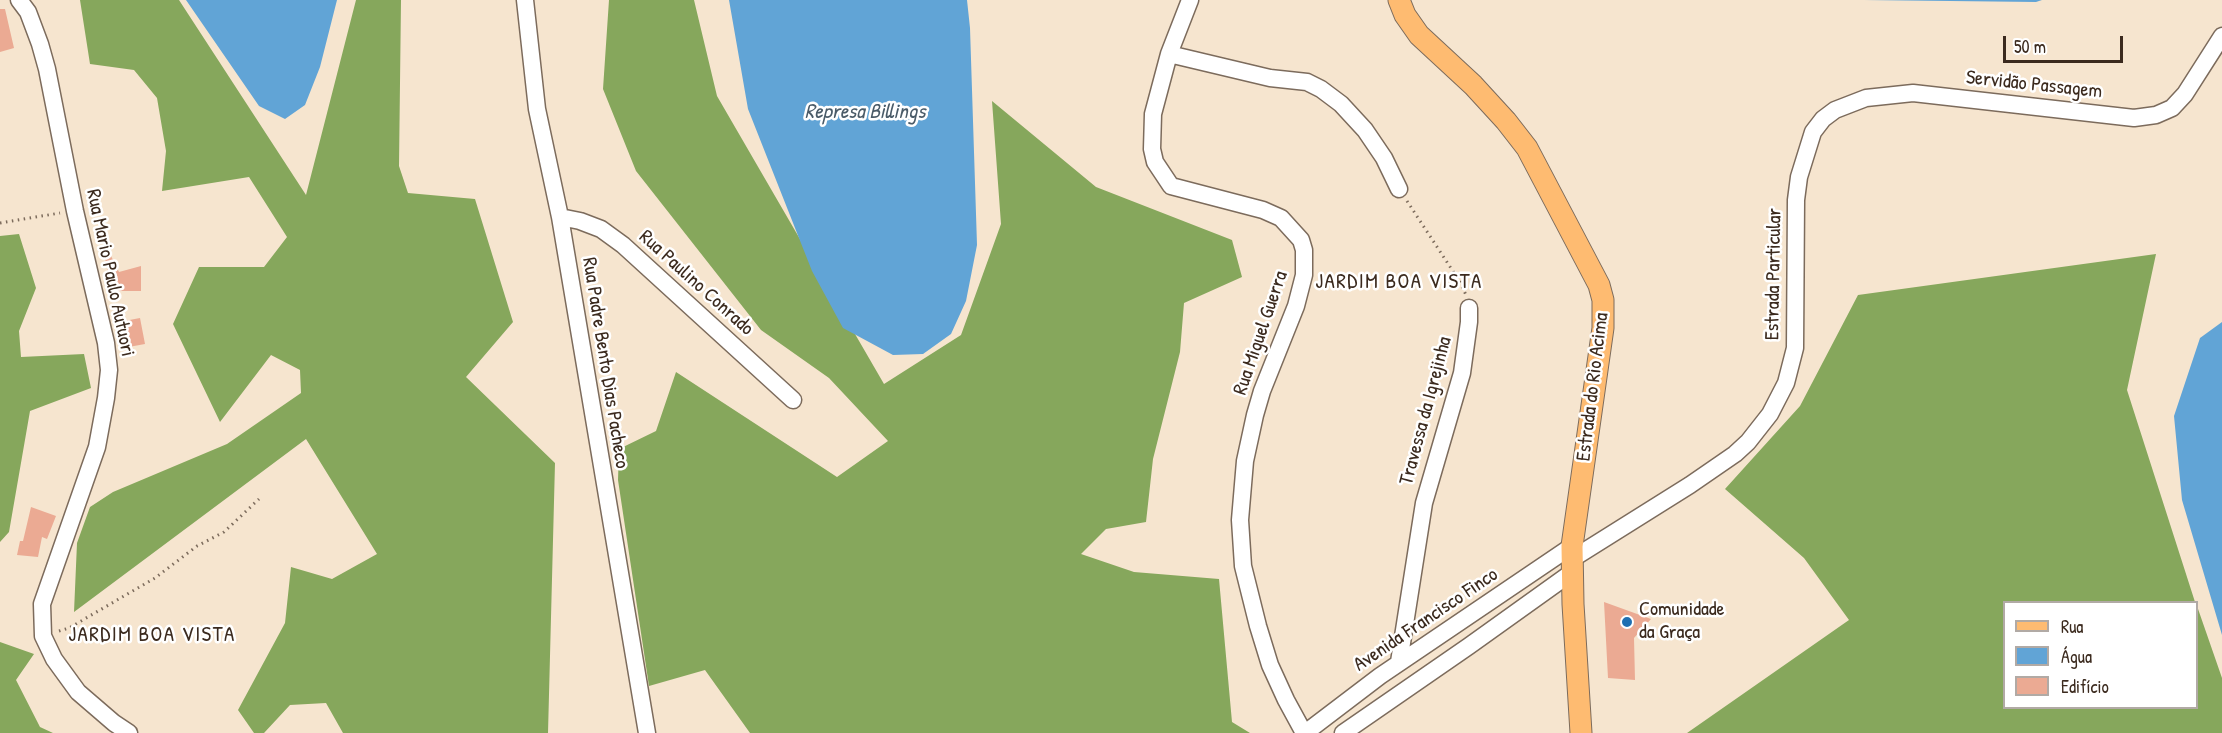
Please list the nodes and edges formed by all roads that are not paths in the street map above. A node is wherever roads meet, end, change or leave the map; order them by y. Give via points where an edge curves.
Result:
1 (20, 0) edge
2 (525, 0) edge
3 (1190, 0) edge
4 (1399, 0) edge
5 (2222, 36) edge
6 (1169, 54) junction
7 (1814, 132) joint
8 (1399, 189) road end
9 (560, 217) junction
10 (1468, 308) road end
11 (793, 400) dead end
12 (1770, 414) joint
13 (1572, 559) junction
14 (1399, 662) junction
15 (129, 733) edge
16 (647, 733) edge
17 (1305, 733) edge
18 (1343, 733) edge
19 (1581, 733) edge

1 - 15 street, Rua Mario Paulo Autuori via 43,52 109,370 97,447 42,604 43,636 78,693
2 - 9 street, Rua Padre Bento Dias Pacheco via 537,109
3 - 6 street, Rua Miguel Guerra
4 - 13 main road, Estrada do Rio Acima via 1419,35 1473,85 1527,148 1599,285 1603,328
5 - 7 street, Servidão Passagem via 2185,94 2172,108 2156,116 2134,118 1913,93 1848,104 1823,119
6 - 8 street via 1270,78 1307,82 1321,89 1365,130
6 - 17 street, Rua Miguel Guerra via 1153,114 1152,149 1161,174 1171,186 1181,190 1281,218 1301,240 1304,250 1304,274 1296,306 1255,415 1245,461 1240,520 1244,566 1258,626 1270,665
7 - 12 street, Estrada Particular via 1801,168 1796,200 1795,348 1786,383
9 - 11 street, Rua Paulino Conrado via 601,229 623,245
9 - 16 street, Rua Padre Bento Dias Pacheco
10 - 14 street, Travessa da Igrejinha via 1470,322 1462,373 1424,503
12 - 13 street, Avenida Francisco Finco via 1735,454
13 - 14 street, Avenida Francisco Finco
13 - 18 street, Avenida Francisco Finco via 1469,646
13 - 19 main road, Estrada do Rio Acima
14 - 17 street, Avenida Francisco Finco

